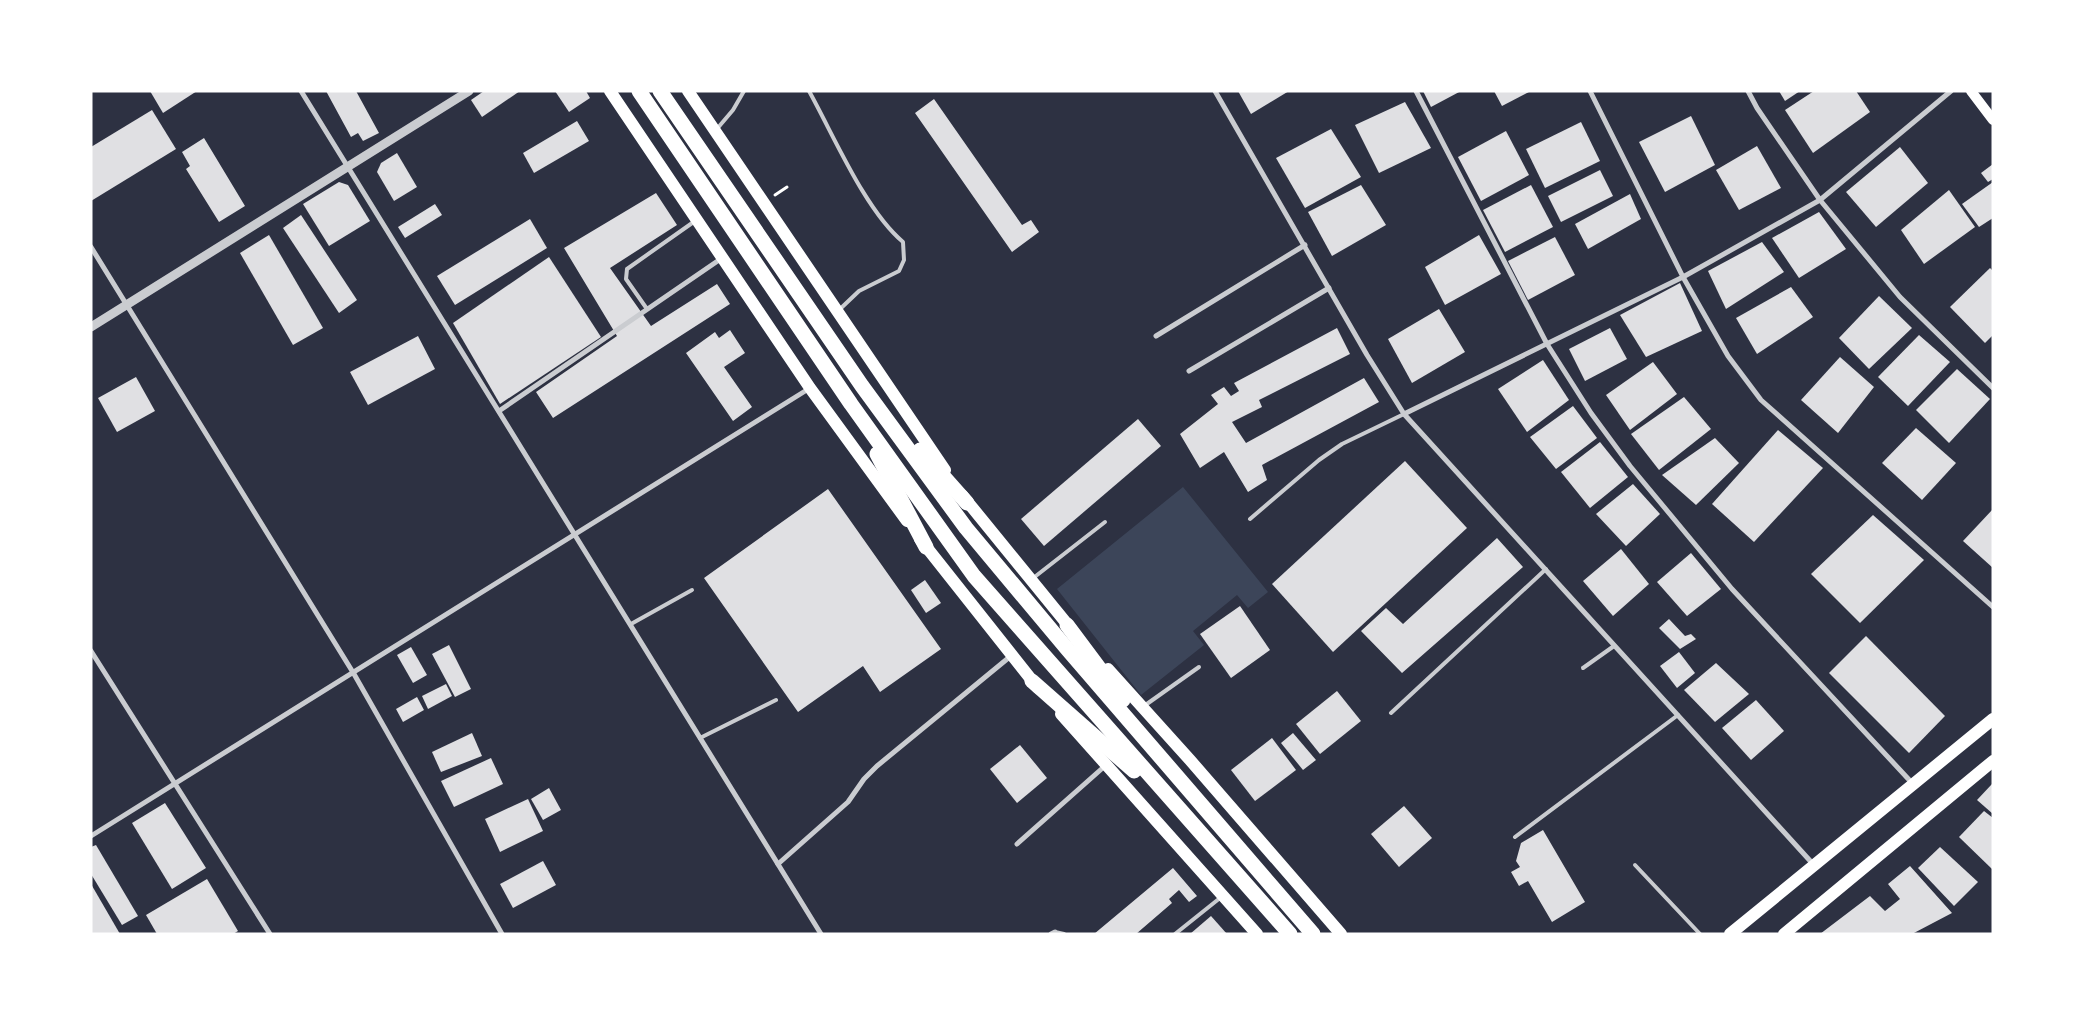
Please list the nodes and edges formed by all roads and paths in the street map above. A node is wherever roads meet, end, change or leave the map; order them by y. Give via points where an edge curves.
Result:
1 (301, 91) edge
2 (469, 91) edge
3 (610, 91) edge
4 (639, 91) edge
5 (660, 91) edge
6 (688, 91) edge
7 (744, 91) edge
8 (810, 91) edge
9 (1215, 91) edge
10 (1416, 91) edge
11 (1590, 91) edge
12 (1748, 91) edge
13 (1951, 91) edge
14 (1971, 91) edge
15 (1993, 120) edge
16 (715, 131) junction
17 (349, 166) junction
18 (1820, 200) junction
19 (696, 220) junction
20 (1305, 245) junction
21 (91, 247) edge
22 (722, 258) junction
23 (1682, 278) junction
24 (1329, 288) junction
25 (128, 305) junction
26 (647, 309) junction
27 (838, 311) junction
28 (91, 327) edge
29 (1156, 336) dead end
30 (1546, 344) junction
31 (1189, 371) dead end
32 (862, 386) junction
33 (810, 388) junction
34 (1993, 388) edge
35 (851, 404) junction
36 (498, 411) junction
37 (1404, 414) junction
38 (967, 503) junction
39 (1250, 519) dead end
40 (1105, 522) dead end
41 (573, 533) junction
42 (926, 547) junction
43 (1546, 569) junction
44 (1030, 580) junction
45 (692, 590) dead end
46 (1993, 607) edge
47 (630, 624) junction
48 (1067, 625) junction
49 (1614, 646) junction
50 (91, 651) edge
51 (1012, 655) junction
52 (1200, 667) dead end
53 (1583, 668) dead end
54 (354, 674) junction
55 (1032, 681) junction
56 (776, 700) dead end
57 (1142, 708) junction
58 (1390, 712) dead end
59 (1678, 715) junction
60 (1993, 719) edge
61 (700, 738) junction
62 (1993, 761) edge
63 (1106, 765) junction
64 (1914, 784) junction
65 (174, 785) junction
66 (1193, 794) junction
67 (1180, 811) junction
68 (91, 836) edge
69 (1515, 838) dead end
70 (1017, 844) dead end
71 (778, 864) junction
72 (1636, 865) dead end
73 (1814, 866) junction
74 (1223, 895) junction
75 (1053, 933) edge
76 (270, 934) edge
77 (502, 934) edge
78 (821, 934) edge
79 (1064, 934) edge
80 (1175, 934) edge
81 (1257, 934) edge
82 (1290, 934) edge
83 (1313, 934) edge
84 (1341, 934) edge
85 (1700, 934) edge
86 (1730, 934) edge
87 (1784, 934) edge

1 - 17 street
2 - 17 street
3 - 19 main road
4 - 35 highway
5 - 32 highway
6 - 16 main road
7 - 16 lane
8 - 27 lane via 870,203 891,232 903,242 904,260 899,271 859,291
9 - 20 street
10 - 30 street
11 - 23 street
12 - 18 street
13 - 18 street
14 - 15 main road
16 - 27 main road
17 - 25 street
17 - 36 street
18 - 23 street
18 - 34 street via 1900,297
19 - 22 main road
19 - 26 lane via 627,270 626,279
20 - 24 street
20 - 29 street
21 - 25 street
22 - 26 street
22 - 33 main road
23 - 30 street
23 - 46 street via 1728,356 1761,400
24 - 31 street
24 - 37 street
25 - 28 street
25 - 54 street
26 - 36 street
27 - 38 main road
30 - 37 street
30 - 64 street via 1630,466 1689,538 1750,609
32 - 38 highway
32 - 66 highway via 966,528
33 - 41 street
33 - 42 main road
35 - 42 highway
35 - 67 highway via 974,576
36 - 41 street
37 - 39 lane via 1342,444
37 - 43 street
38 - 44 main road
40 - 44 lane
41 - 47 street
41 - 54 street
42 - 51 main road
43 - 49 street
43 - 58 lane
44 - 48 main road
45 - 47 lane
47 - 61 street
48 - 57 main road
48 - 66 highway
49 - 53 lane
49 - 59 street
50 - 65 street
51 - 55 main road
51 - 71 street via 877,766 848,802
52 - 57 lane
54 - 65 street
54 - 77 street
55 - 63 main road
55 - 67 highway
56 - 61 lane
57 - 84 main road
59 - 69 lane
59 - 73 street
60 - 64 main road
61 - 71 street
62 - 87 main road
63 - 70 street
63 - 74 main road
64 - 73 main road
65 - 68 street
65 - 76 street
66 - 83 highway
67 - 82 highway
71 - 78 street
72 - 85 lane
73 - 86 main road
74 - 80 lane
74 - 81 main road
75 - 79 lane

